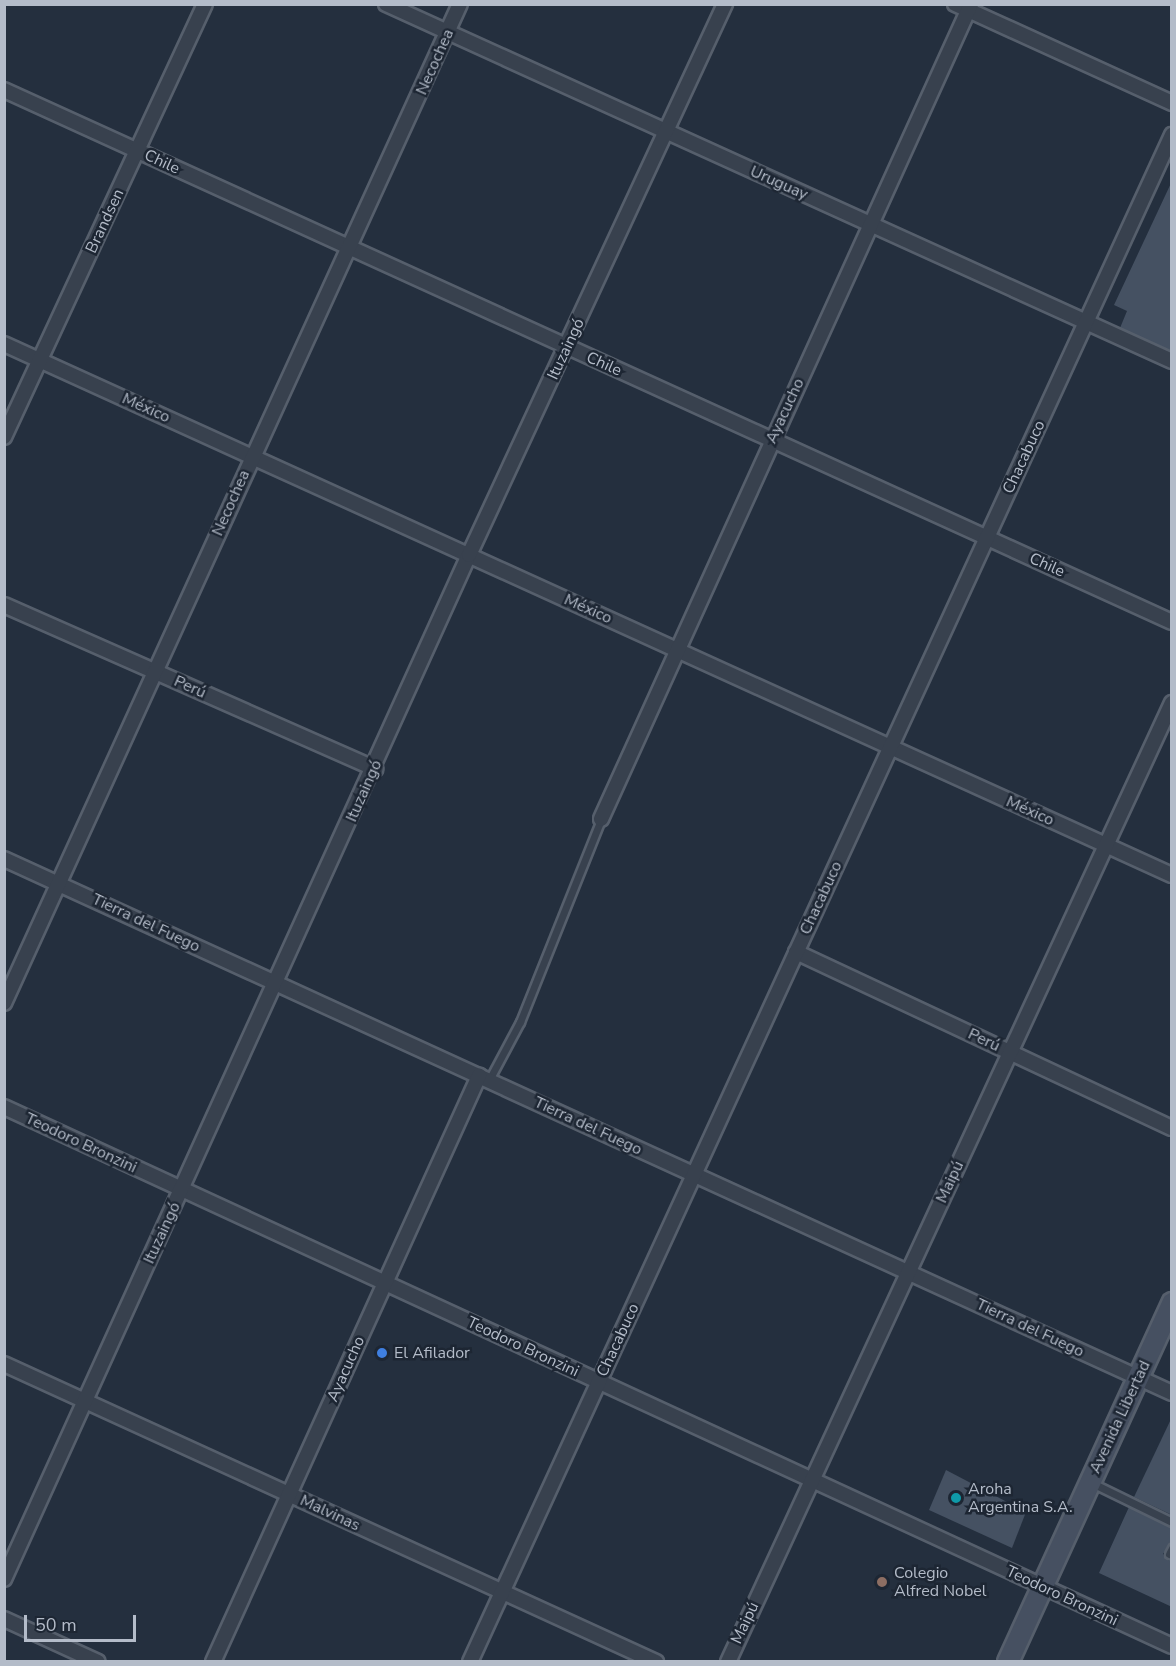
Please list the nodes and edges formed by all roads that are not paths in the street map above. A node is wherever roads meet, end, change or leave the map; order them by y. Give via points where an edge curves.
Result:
1 (205, 4) edge
2 (386, 4) edge
3 (460, 4) edge
4 (725, 4) edge
5 (955, 4) edge
6 (970, 8) edge
7 (448, 32) junction
8 (4, 90) edge
9 (1172, 103) edge
10 (665, 131) junction
11 (1172, 135) edge
12 (137, 151) junction
13 (871, 224) junction
14 (351, 248) junction
15 (1086, 322) junction
16 (4, 344) edge
17 (568, 347) junction
18 (40, 360) junction
19 (1172, 361) edge
20 (4, 437) edge
21 (772, 440) junction
22 (252, 456) junction
23 (987, 538) junction
24 (469, 555) junction
25 (4, 604) edge
26 (1172, 622) edge
27 (676, 649) junction
28 (156, 672) junction
29 (1172, 703) edge
30 (890, 747) junction
31 (375, 769) junction
32 (601, 819) joint
33 (1106, 845) junction
34 (4, 859) edge
35 (1172, 875) edge
36 (59, 884) junction
37 (796, 952) junction
38 (277, 983) junction
39 (4, 1003) edge
40 (1010, 1053) junction
41 (484, 1078) junction
42 (4, 1107) edge
43 (1172, 1128) edge
44 (694, 1174) junction
45 (182, 1190) junction
46 (908, 1272) junction
47 (385, 1283) junction
48 (1172, 1303) edge
49 (4, 1364) edge
50 (1138, 1377) junction
51 (599, 1382) junction
52 (1172, 1393) edge
53 (86, 1401) junction
54 (812, 1480) junction
55 (1090, 1482) junction
56 (289, 1494) junction
57 (1172, 1522) edge
58 (4, 1579) edge
59 (1042, 1587) junction
60 (503, 1592) junction
61 (4, 1618) edge
62 (1172, 1646) edge
63 (98, 1662) edge
64 (213, 1662) edge
65 (470, 1662) edge
66 (657, 1662) edge
67 (728, 1662) edge
68 (1008, 1662) edge

1 - 12 street, Brandsen
2 - 7 street, Uruguay
3 - 7 street, Necochea
4 - 10 street, Ituzaingó
5 - 6 street
6 - 9 street
6 - 13 street, Ayacucho
7 - 10 street, Uruguay
7 - 14 street, Necochea
8 - 12 street, Chile
10 - 13 street, Uruguay
10 - 17 street, Ituzaingó
11 - 15 street, Chacabuco
12 - 14 street, Chile
12 - 18 street, Brandsen
13 - 15 street, Uruguay
13 - 21 street, Ayacucho
14 - 17 street, Chile
14 - 22 street, Necochea
15 - 19 street, Uruguay
15 - 23 street, Chacabuco
16 - 18 street, México
17 - 21 street, Chile
17 - 24 street, Ituzaingó
18 - 20 street, Brandsen
18 - 22 street, México
21 - 23 street, Chile
21 - 27 street, Ayacucho
22 - 24 street, México
22 - 28 street, Necochea
23 - 26 street, Chile
23 - 30 street, Chacabuco
24 - 27 street, México
24 - 31 street, Ituzaingó
25 - 28 street, Perú
27 - 30 street, México
27 - 32 street, Ayacucho
28 - 31 street, Perú
28 - 36 street, Necochea
29 - 33 street, Maipú
30 - 33 street, México
30 - 37 street, Chacabuco
31 - 38 street, Ituzaingó
32 - 41 lane via 520,1022
33 - 35 street, México
33 - 40 street, Maipú
34 - 36 street, Tierra del Fuego
36 - 38 street, Tierra del Fuego
36 - 39 street, Necochea
37 - 40 street, Perú
37 - 44 street, Chacabuco
38 - 41 street, Tierra del Fuego
38 - 45 street, Ituzaingó
40 - 43 street, Perú
40 - 46 street, Maipú
41 - 44 street, Tierra del Fuego
41 - 47 street, Ayacucho
42 - 45 street, Teodoro Bronzini
44 - 46 street, Tierra del Fuego
44 - 51 street, Chacabuco
45 - 47 street, Teodoro Bronzini
45 - 53 street, Ituzaingó
46 - 50 street, Tierra del Fuego
46 - 54 street, Maipú
47 - 51 street, Teodoro Bronzini
47 - 56 street, Ayacucho
48 - 50 main road, Avenida Libertad
49 - 53 street, Malvinas
50 - 52 street, Tierra del Fuego
50 - 55 main road, Avenida Libertad
51 - 54 street, Teodoro Bronzini
51 - 60 street, Chacabuco
53 - 56 street, Malvinas
53 - 58 street, Ituzaingó
54 - 59 street, Teodoro Bronzini
54 - 67 street, Maipú
55 - 57 lane
55 - 59 main road, Avenida Libertad
56 - 60 street, Malvinas
56 - 64 street, Ayacucho
59 - 62 street, Teodoro Bronzini
59 - 68 main road, Avenida Libertad
60 - 65 street, Chacabuco
60 - 66 street, Malvinas
61 - 63 street

